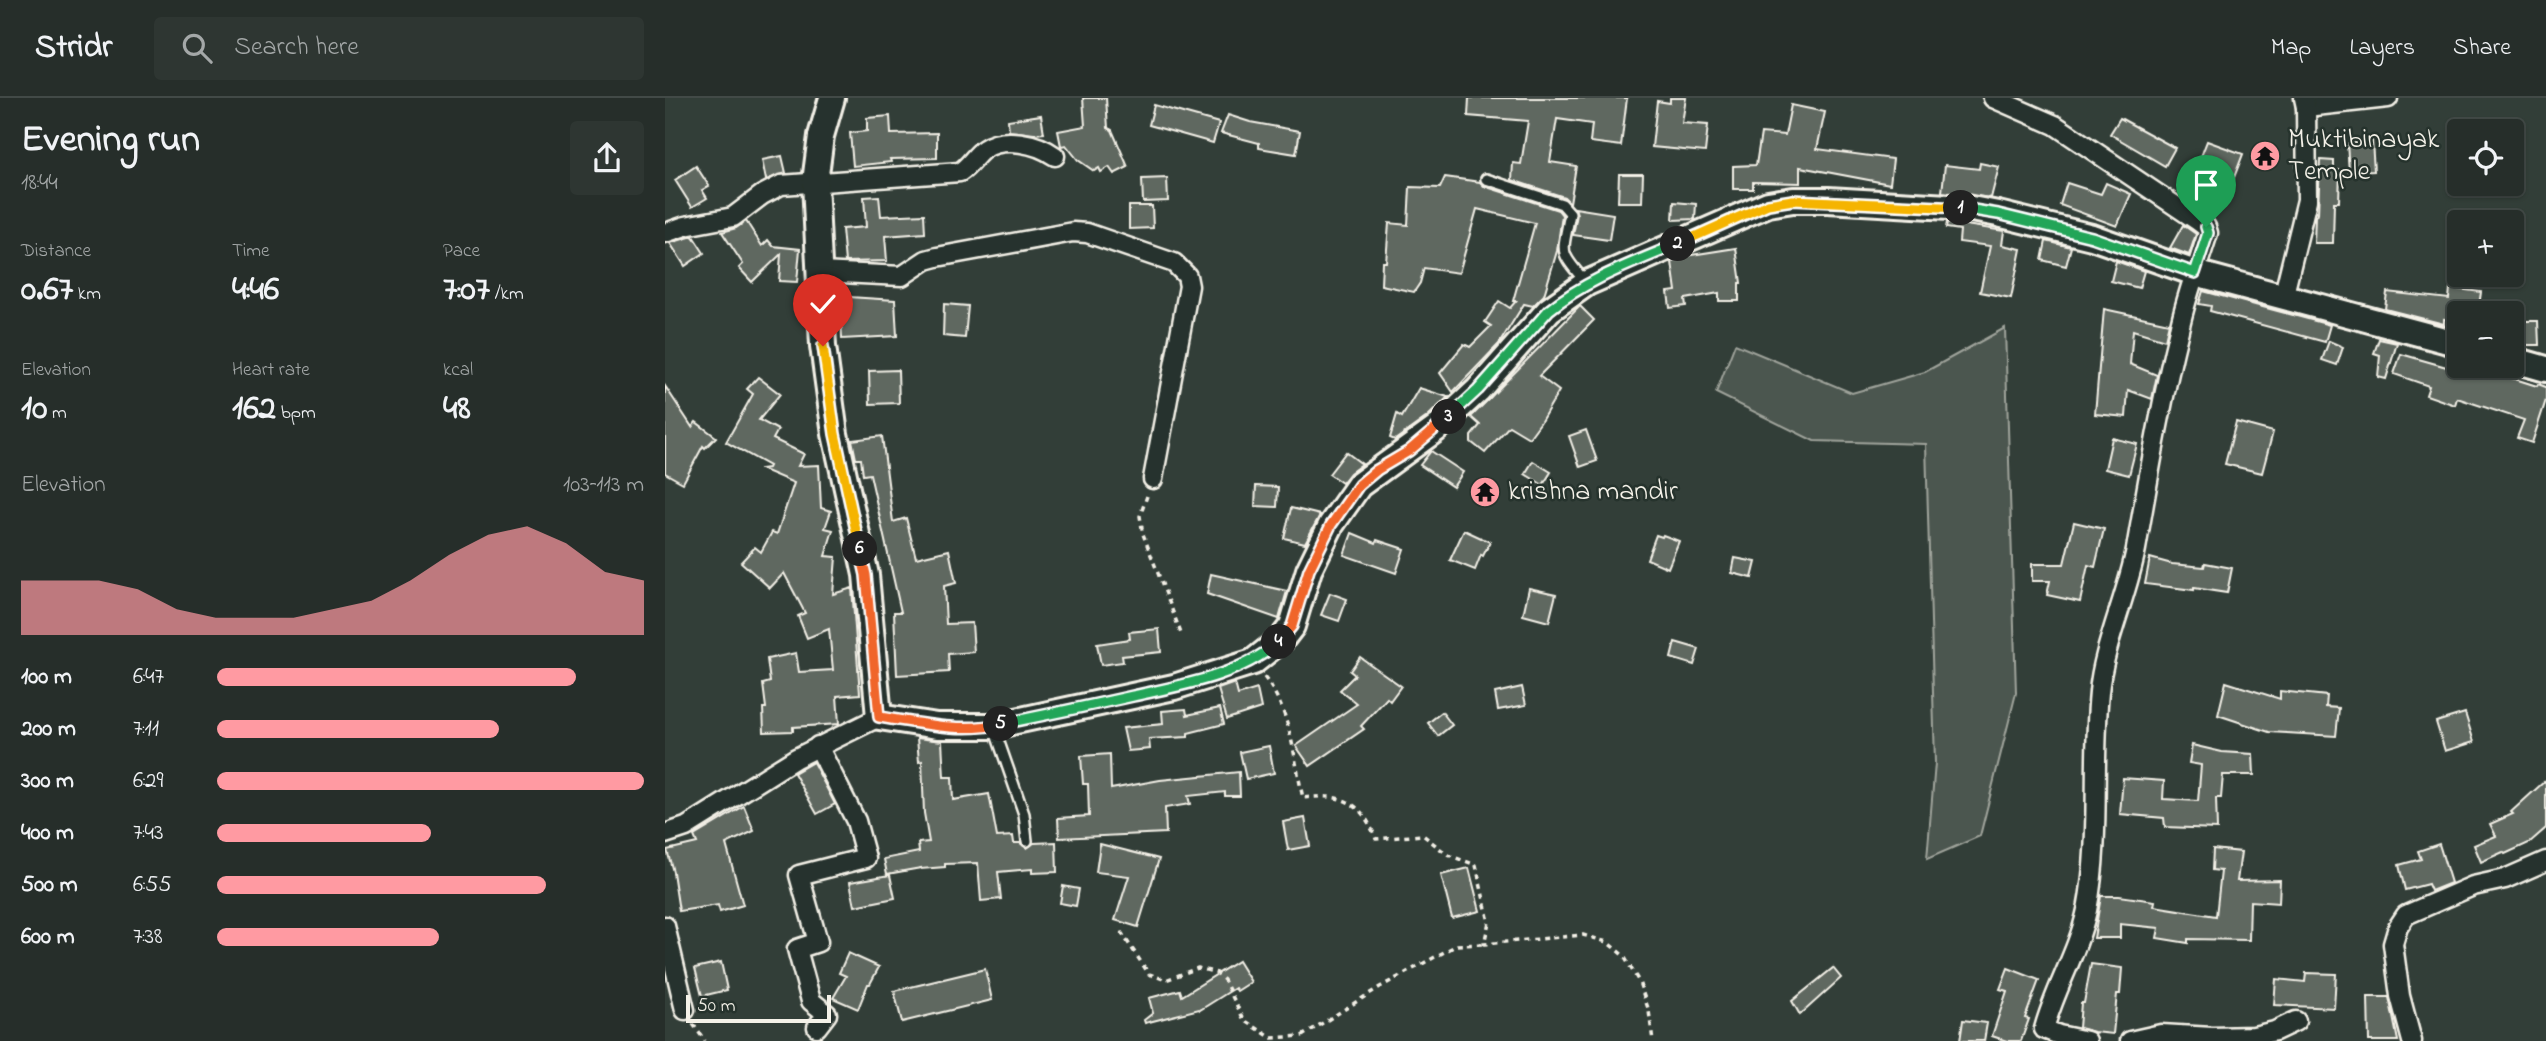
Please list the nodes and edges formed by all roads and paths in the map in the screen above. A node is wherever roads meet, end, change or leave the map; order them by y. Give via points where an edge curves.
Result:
1 (831, 98) edge
2 (1993, 98) edge
3 (2388, 98) edge
4 (2305, 102) edge
5 (1055, 156) dead end
6 (1486, 179) dead end
7 (815, 181) junction
8 (665, 233) edge
9 (820, 272) junction
10 (2195, 273) junction
11 (1587, 283) junction
12 (2283, 298) junction
13 (2447, 341) edge
14 (2524, 363) edge
15 (2546, 369) edge
16 (1153, 479) joint
17 (1182, 636) dead end
18 (1252, 662) junction
19 (879, 717) junction
20 (993, 726) junction
21 (818, 746) junction
22 (665, 834) edge
23 (1027, 841) dead end
24 (2546, 861) edge
25 (665, 926) edge
26 (1121, 932) dead end
27 (1484, 944) junction
28 (685, 1010) dead end
29 (2296, 1021) dead end
30 (817, 1027) dead end
31 (1653, 1041) edge
32 (2087, 1041) edge
33 (2130, 1041) edge
34 (2412, 1041) edge

1 - 7 street
2 - 10 street via 2055,125 2206,227
3 - 4 street
4 - 12 street via 2307,200
5 - 7 street via 1035,145 1001,143 981,151 960,172
6 - 11 lane via 1562,204 1570,213 1563,252
7 - 8 street via 781,185 733,217
7 - 9 street
9 - 16 street via 902,276 937,257 1073,232 1174,263 1187,275 1189,286
9 - 19 street via 823,346 835,434 866,575
10 - 11 street via 2092,237 1966,208 1793,200 1768,204
10 - 12 street
10 - 32 street via 2178,331 2125,596 2101,674 2088,903 2079,940 2044,1029
11 - 18 street via 1549,310 1478,390 1436,429 1359,485 1331,525 1309,570 1292,626 1283,639
12 - 13 street
14 - 15 street
16 - 17 path via 1140,516 1143,534
18 - 20 street via 1174,687
18 - 27 path via 1275,691 1288,719 1303,798 1341,799 1360,808 1376,839 1423,835 1448,855 1476,865 1489,922
19 - 20 street via 937,726
19 - 21 street
20 - 23 lane via 1024,814
21 - 22 street via 686,827
21 - 30 street via 856,821 866,858 799,875 818,942 797,949 810,1001 827,1014
24 - 34 street via 2406,915 2397,927 2394,958
25 - 28 street
26 - 27 path via 1149,974 1166,980 1198,968 1217,973 1244,1020 1272,1038 1302,1036 1457,945
27 - 31 path via 1583,934 1607,942 1623,956 1639,982
29 - 33 street via 2254,1037 2161,1034

